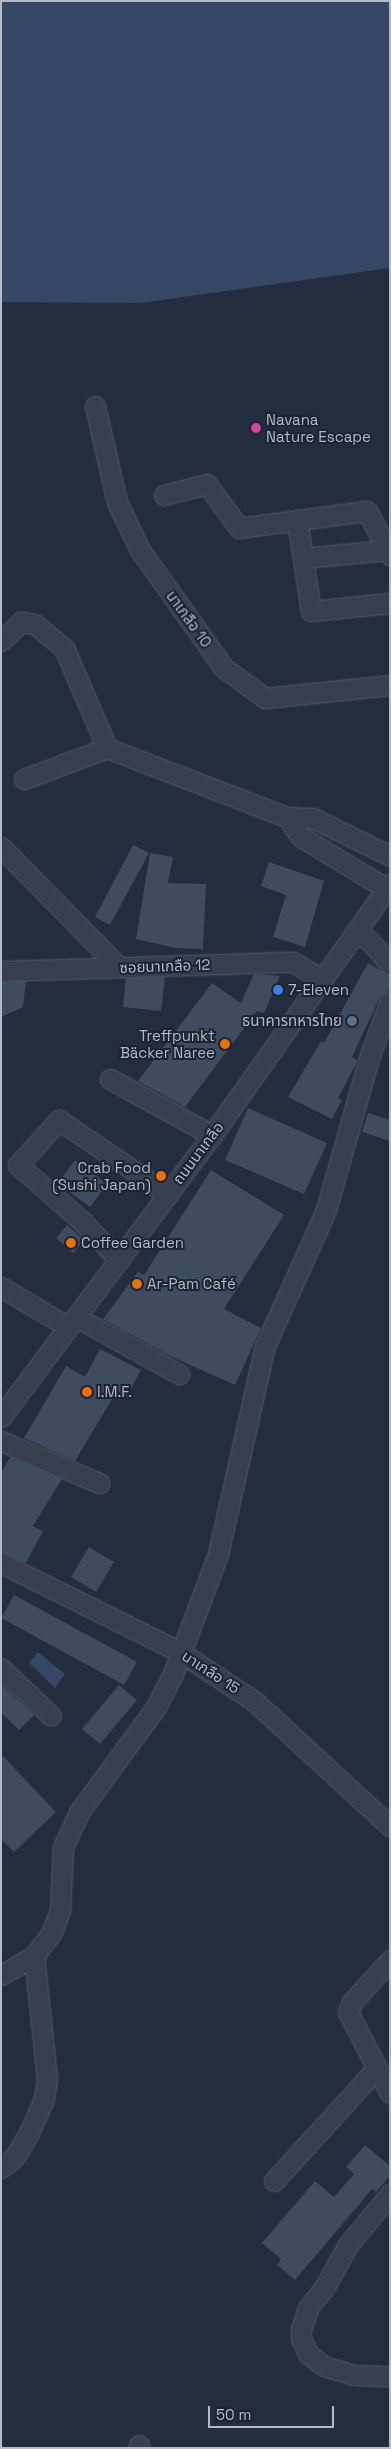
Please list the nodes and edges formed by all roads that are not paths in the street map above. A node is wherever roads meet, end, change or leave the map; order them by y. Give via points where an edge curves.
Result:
1 (95, 406) dead end
2 (164, 495) dead end
3 (297, 520) junction
4 (389, 553) edge
5 (303, 558) junction
6 (390, 603) edge
7 (1, 641) edge
8 (390, 685) edge
9 (107, 748) junction
10 (24, 779) dead end
11 (287, 816) junction
12 (1, 847) edge
13 (390, 856) edge
14 (388, 886) edge
15 (355, 933) junction
16 (390, 965) edge
17 (119, 968) junction
18 (1, 970) edge
19 (323, 980) junction
20 (390, 1001) edge
21 (110, 1079) dead end
22 (212, 1135) junction
23 (168, 1194) junction
24 (119, 1260) junction
25 (1, 1287) edge
26 (72, 1322) junction
27 (179, 1374) dead end
28 (3, 1411) edge
29 (1, 1441) edge
30 (99, 1483) dead end
31 (1, 1564) edge
32 (180, 1652) junction
33 (1, 1668) edge
34 (51, 1716) dead end
35 (390, 1826) edge
36 (34, 1956) junction
37 (390, 1960) edge
38 (1, 1975) edge
39 (376, 2069) junction
40 (390, 2093) edge
41 (1, 2168) edge
42 (274, 2181) dead end
43 (390, 2194) edge
44 (390, 2376) edge

1 - 8 street, นาเกลือ 10 via 118,502 140,550 224,668 265,698
2 - 3 street via 207,484 239,528
3 - 4 street via 367,510
3 - 5 street
4 - 5 street
5 - 6 street via 311,611
7 - 9 street via 21,622 34,624 64,648
9 - 10 street
9 - 11 street
11 - 13 street via 313,818
11 - 14 street via 301,837
12 - 17 street
14 - 15 street, ถนนนาเกลือ
15 - 16 street via 370,941
15 - 19 street, ถนนนาเกลือ
17 - 18 street, ซอยนาเกลือ 12
17 - 19 street, ซอยนาเกลือ 12 via 294,962
19 - 22 street, ถนนนาเกลือ
20 - 32 street via 370,1055 326,1210 265,1346 218,1554
21 - 22 street
22 - 23 street, ถนนนาเกลือ
23 - 24 street, ถนนนาเกลือ
23 - 24 street via 59,1120 18,1165 83,1222
24 - 26 street, ถนนนาเกลือ
25 - 26 street
26 - 27 street
26 - 28 street, ถนนนาเกลือ
29 - 30 street
31 - 32 street, นาเกลือ 15
32 - 35 street, นาเกลือ 15 via 254,1701
32 - 36 street via 156,1707 79,1812 63,1847 60,1910 52,1932
33 - 34 street
36 - 38 street
36 - 41 street via 47,2079 44,2099 14,2158
37 - 39 street via 352,2002 348,2012
39 - 40 street
39 - 42 street
43 - 44 street via 348,2246 324,2288 308,2308 301,2329 308,2354 324,2366 353,2375

